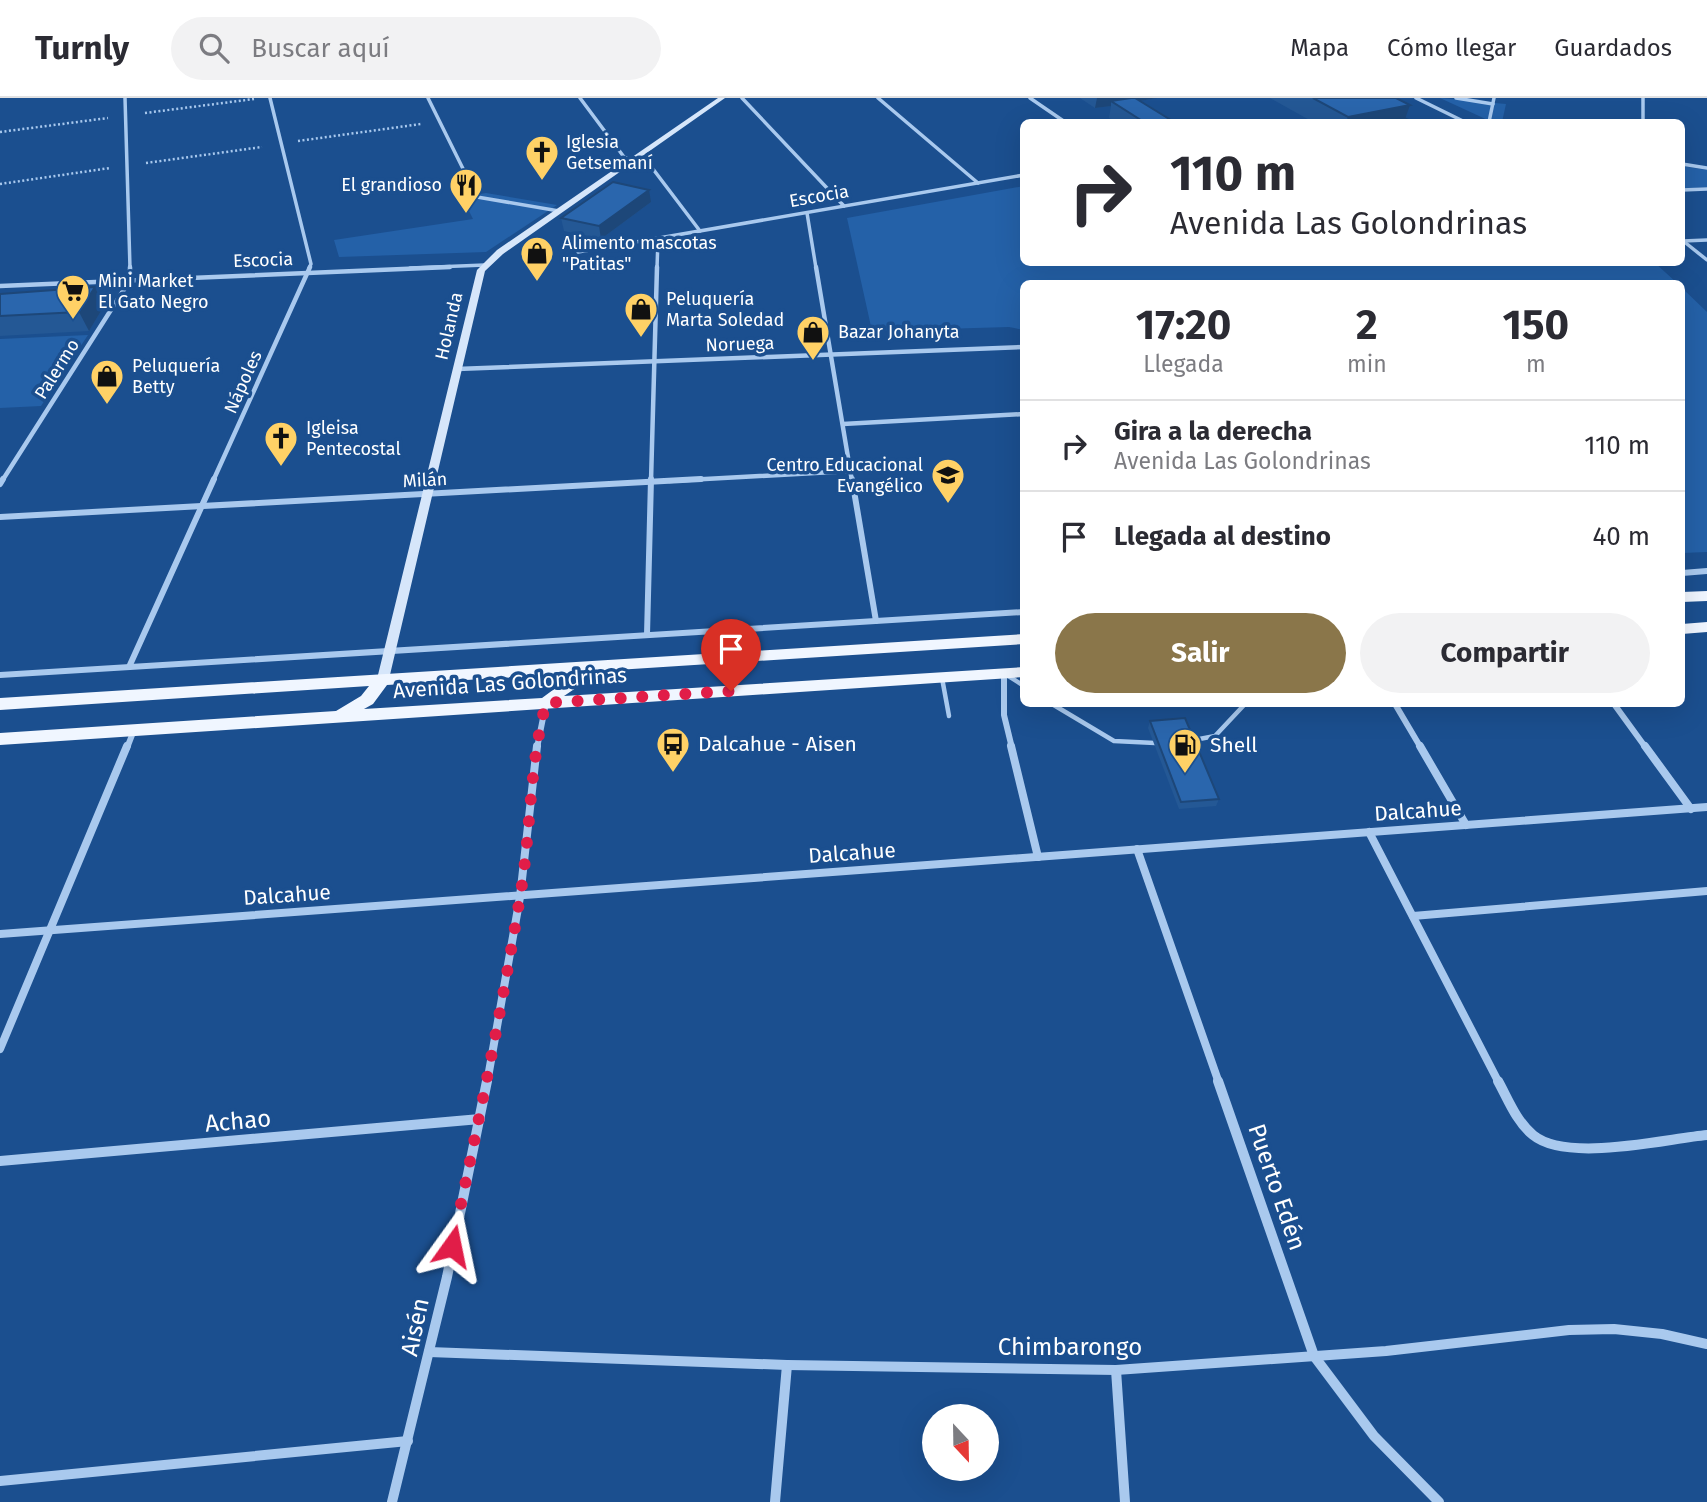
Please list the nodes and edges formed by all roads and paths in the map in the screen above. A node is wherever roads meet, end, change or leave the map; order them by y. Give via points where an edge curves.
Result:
1 (125, 98) edge
2 (270, 98) edge
3 (428, 98) edge
4 (580, 98) edge
5 (722, 98) edge
6 (741, 98) edge
7 (878, 98) edge
8 (1030, 98) edge
9 (1416, 98) edge
10 (1457, 98) edge
11 (1494, 98) edge
12 (1643, 98) edge
13 (1493, 104) junction
14 (1061, 119) edge
15 (1459, 119) edge
16 (1490, 119) edge
17 (1643, 119) edge
18 (440, 121) junction
19 (281, 144) junction
20 (632, 161) junction
21 (1685, 164) edge
22 (127, 166) junction
23 (1707, 168) edge
24 (1020, 176) edge
25 (978, 183) junction
26 (0, 184) edge
27 (1707, 189) edge
28 (1685, 190) edge
29 (844, 206) junction
30 (559, 211) junction
31 (807, 213) junction
32 (700, 231) junction
33 (658, 239) junction
34 (1707, 240) edge
35 (1685, 241) edge
36 (1685, 243) edge
37 (578, 252) dead end
38 (1707, 261) edge
39 (485, 265) junction
40 (308, 272) junction
41 (130, 280) junction
42 (0, 286) edge
43 (1020, 347) edge
44 (831, 355) junction
45 (654, 362) junction
46 (457, 369) junction
47 (1020, 414) edge
48 (843, 424) junction
49 (851, 471) junction
50 (651, 482) junction
51 (0, 484) edge
52 (427, 494) junction
53 (202, 506) junction
54 (0, 517) edge
55 (1707, 571) edge
56 (1685, 573) edge
57 (1707, 596) edge
58 (1685, 597) edge
59 (1020, 612) edge
60 (876, 621) junction
61 (1707, 627) edge
62 (1685, 629) edge
63 (647, 635) junction
64 (1020, 639) edge
65 (390, 651) junction
66 (600, 666) junction
67 (129, 667) junction
68 (1020, 672) edge
69 (1004, 673) junction
70 (0, 675) edge
71 (942, 677) junction
72 (383, 680) junction
73 (1020, 683) edge
74 (546, 703) junction
75 (0, 704) edge
76 (1057, 707) edge
77 (1242, 707) edge
78 (1397, 707) edge
79 (1616, 707) edge
80 (949, 716) dead end
81 (337, 717) junction
82 (134, 730) junction
83 (0, 739) edge
84 (1189, 741) edge
85 (1154, 743) edge
86 (1707, 807) edge
87 (1691, 809) junction
88 (1466, 825) junction
89 (1369, 832) junction
90 (1137, 849) junction
91 (1038, 857) junction
92 (1707, 891) edge
93 (521, 895) junction
94 (1412, 916) junction
95 (50, 930) junction
96 (0, 934) edge
97 (0, 1049) edge
98 (480, 1119) junction
99 (1707, 1135) edge
100 (0, 1161) edge
101 (1707, 1344) edge
102 (429, 1352) junction
103 (1314, 1356) junction
104 (787, 1365) junction
105 (1115, 1370) junction
106 (408, 1441) junction
107 (0, 1481) edge
108 (392, 1502) edge
109 (775, 1502) edge
110 (1125, 1502) edge
111 (1439, 1502) edge

1 - 22 street
2 - 19 street
3 - 18 street
4 - 20 street
5 - 20 street
6 - 29 street
7 - 25 street
8 - 14 street
9 - 15 street
10 - 13 street
11 - 13 street
12 - 17 street
13 - 16 street
18 - 19 path
18 - 30 street via 477,197
19 - 22 path
19 - 40 street via 311,264
20 - 30 street
20 - 32 street via 653,169
21 - 23 street
22 - 26 path
22 - 41 street
24 - 25 street, Escocia
25 - 29 street, Escocia
27 - 28 street
29 - 31 street, Escocia
30 - 39 street
31 - 32 street, Escocia
31 - 44 street
32 - 33 street, Escocia
33 - 37 street, Escocia
33 - 45 street
34 - 35 street
36 - 38 street
39 - 40 street, Escocia
39 - 46 street, Holanda
40 - 41 street, Escocia
40 - 53 street, Nápoles
41 - 42 street, Escocia
41 - 51 street, Palermo
43 - 44 street, Noruega
44 - 45 street, Noruega
44 - 48 street
45 - 46 street, Noruega
45 - 50 street
46 - 52 street, Holanda
47 - 48 street
48 - 49 street
49 - 50 street, Milán
49 - 60 street
50 - 52 street, Milán
50 - 63 street
52 - 53 street, Milán
52 - 65 street, Holanda
53 - 54 street, Milán
53 - 67 street, Nápoles
55 - 56 street
57 - 58 main road
59 - 60 street, Avenida Las Golondrinas
60 - 63 street, Avenida Las Golondrinas
61 - 62 main road
63 - 65 street, Avenida Las Golondrinas
64 - 66 main road, Avenida Las Golondrinas
65 - 67 street, Avenida Las Golondrinas
65 - 72 street, Holanda
66 - 72 main road, Avenida Las Golondrinas
66 - 74 main road
67 - 70 street, Avenida Las Golondrinas
68 - 69 main road, Avenida Las Golondrinas
69 - 71 main road, Avenida Las Golondrinas
69 - 73 lane
69 - 91 street via 1004,715
71 - 74 main road, Avenida Las Golondrinas
71 - 80 lane
72 - 75 main road, Avenida Las Golondrinas
72 - 81 main road via 367,700
74 - 81 main road, Avenida Las Golondrinas
74 - 93 street, Aisén via 538,731
76 - 85 lane via 1114,741
77 - 84 lane via 1215,736
78 - 88 street
79 - 87 street
81 - 82 main road, Avenida Las Golondrinas
82 - 83 main road, Avenida Las Golondrinas
82 - 95 street
86 - 87 street, Dalcahue
87 - 88 street, Dalcahue
88 - 89 street, Dalcahue
89 - 90 street, Dalcahue
89 - 94 street
90 - 91 street, Dalcahue
90 - 103 street, Puerto Edén
91 - 93 street, Dalcahue
92 - 94 street
93 - 95 street, Dalcahue
93 - 98 street, Aisén
94 - 99 street via 1514,1112 1530,1133 1572,1148
95 - 96 street, Dalcahue
95 - 97 street
98 - 100 street, Achao
98 - 102 street, Aisén
101 - 103 street, Chimbarongo via 1615,1329 1569,1330
102 - 104 street, Chimbarongo
102 - 106 street, Aisén
103 - 105 street, Chimbarongo
103 - 111 street, Puerto Edén via 1374,1436
104 - 105 street, Chimbarongo
104 - 109 street
105 - 110 street
106 - 107 street
106 - 108 street, Aisén

